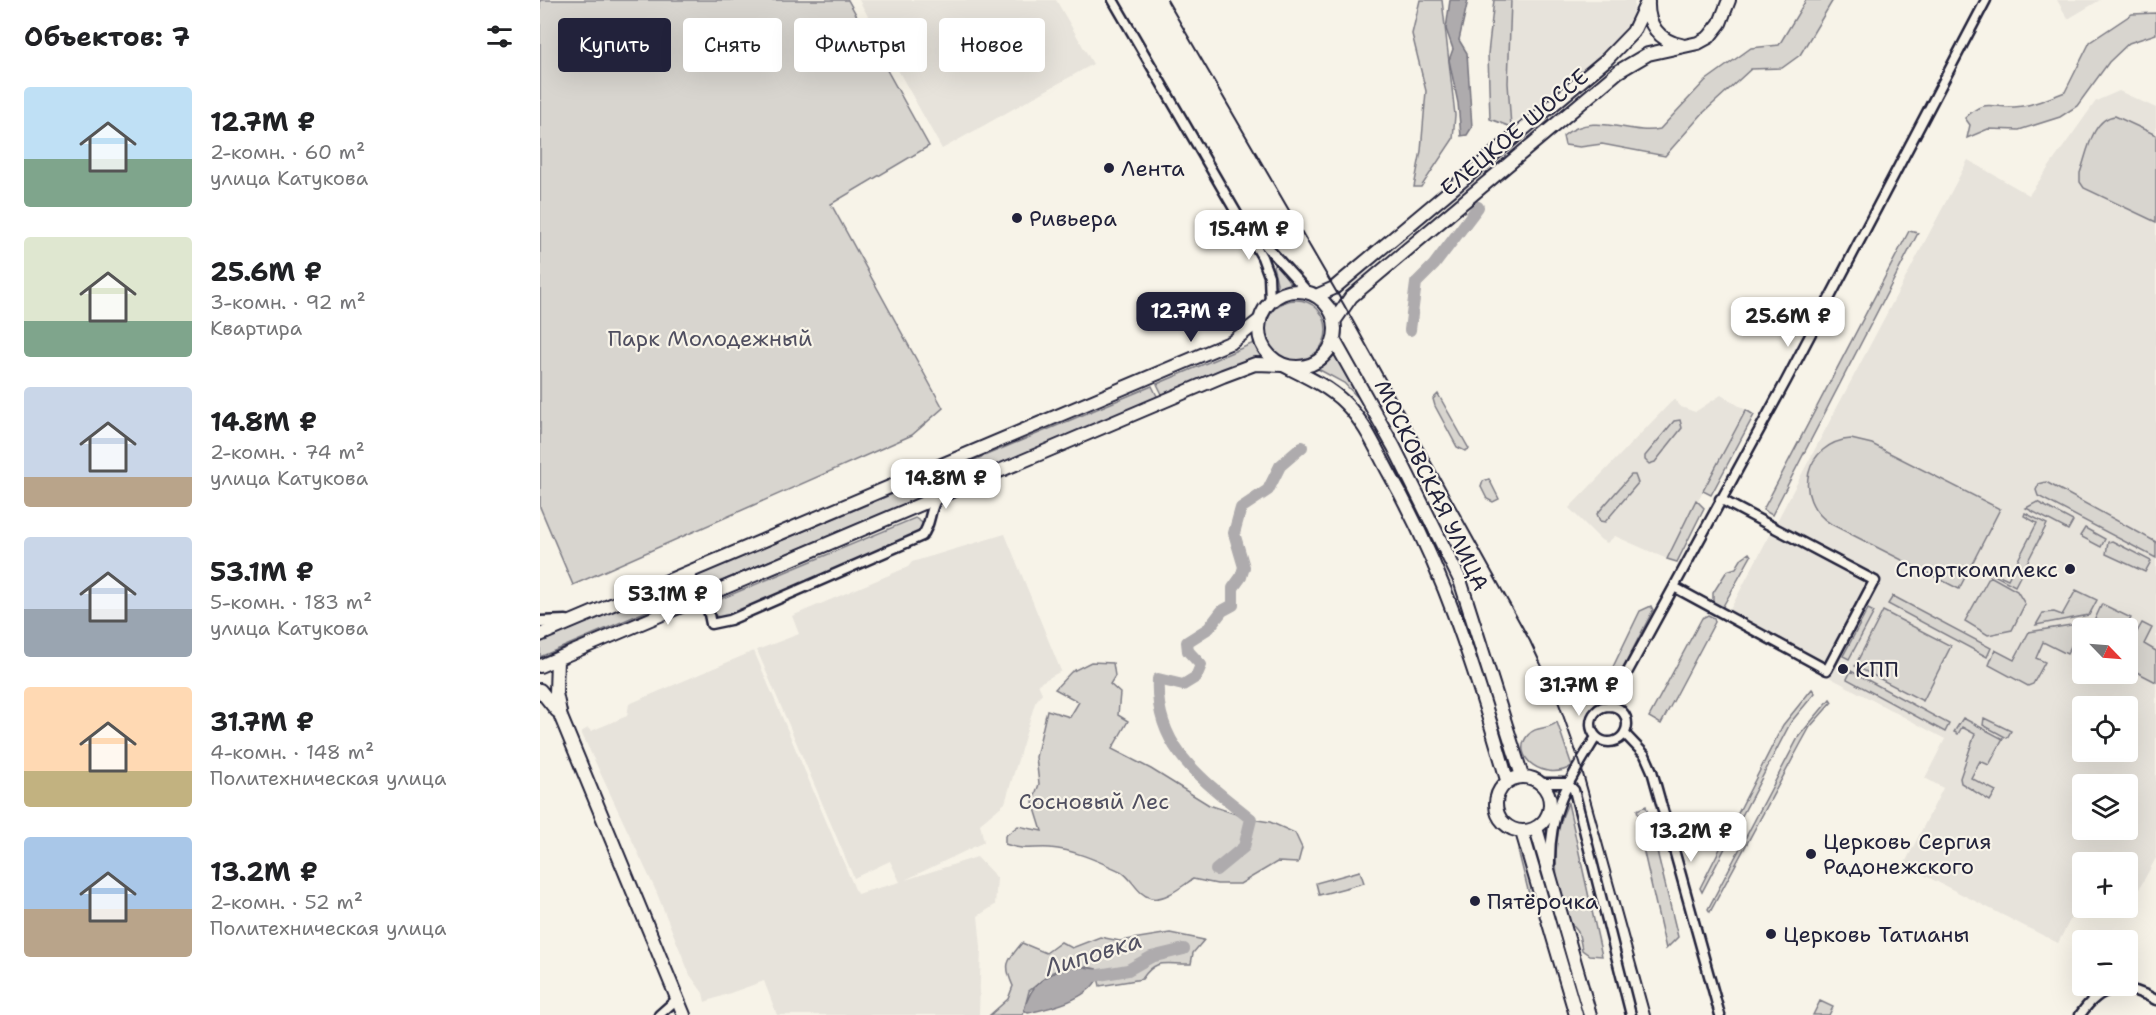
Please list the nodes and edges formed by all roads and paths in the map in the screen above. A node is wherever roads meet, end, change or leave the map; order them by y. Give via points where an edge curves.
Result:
1 (1113, 0) edge
2 (1723, 0) edge
3 (1729, 0) edge
4 (1986, 0) edge
5 (1648, 1) edge
6 (1723, 17) junction
7 (1685, 45) junction
8 (1240, 218) junction
9 (1312, 294) junction
10 (1270, 302) junction
11 (1260, 320) junction
12 (1335, 320) junction
13 (1334, 340) junction
14 (1283, 365) junction
15 (938, 497) junction
16 (1720, 499) junction
17 (907, 510) junction
18 (929, 527) junction
19 (681, 576) junction
20 (1674, 587) junction
21 (705, 595) junction
22 (688, 602) junction
23 (578, 619) junction
24 (540, 622) edge
25 (540, 635) edge
26 (556, 659) junction
27 (540, 666) edge
28 (540, 690) edge
29 (1609, 706) junction
30 (561, 717) junction
31 (1625, 734) junction
32 (1596, 737) junction
33 (1522, 776) junction
34 (1507, 780) junction
35 (1541, 783) junction
36 (1567, 783) junction
37 (1557, 806) junction
38 (1546, 818) junction
39 (1536, 828) junction
40 (1522, 832) junction
41 (1550, 879) junction
42 (677, 999) junction
43 (2156, 1000) edge
44 (659, 1015) edge
45 (684, 1015) edge
46 (1576, 1015) edge
47 (1590, 1015) edge
48 (1631, 1015) edge
49 (1720, 1015) edge
50 (2080, 1015) edge

1 - 8 street
2 - 6 main road
3 - 6 main road, ЕЛЕЦКОЕ ШОССЕ
4 - 16 street
5 - 7 main road via 1656,32 1672,43
5 - 9 main road, ЕЛЕЦКОЕ ШОССЕ via 1633,32 1606,60 1334,288
6 - 7 main road, ЕЛЕЦКОЕ ШОССЕ via 1709,37
7 - 12 main road, ЕЛЕЦКОЕ ШОССЕ via 1648,54 1619,71 1360,290
8 - 9 street
8 - 10 street via 1265,263
9 - 10 main road via 1284,293
9 - 12 main road via 1328,306
10 - 11 main road
11 - 14 main road via 1262,346
11 - 19 main road via 1232,342
12 - 13 main road
13 - 14 main road via 1330,350 1315,363 1294,368
13 - 33 main road, МОСКОВСКАЯ УЛИЦА via 1394,447 1460,580
14 - 15 main road via 1255,364
14 - 34 main road, МОСКОВСКАЯ УЛИЦА via 1322,384 1346,404 1366,430 1402,496 1443,581 1462,632
15 - 17 main road
15 - 18 street via 929,511
16 - 20 street
16 - 20 street via 1874,583 1827,670
17 - 18 street via 925,516
17 - 21 main road
18 - 21 street via 922,537 730,620 711,624
19 - 22 main road via 691,581 694,589
19 - 23 main road
20 - 29 street
21 - 22 main road
22 - 26 main road
23 - 24 street
23 - 25 main road
26 - 27 main road
26 - 30 main road
28 - 30 main road
29 - 31 street via 1625,716
29 - 32 street via 1594,715
30 - 42 main road
31 - 32 street via 1614,742
31 - 49 street via 1645,755 1652,771
32 - 36 street
33 - 34 main road
33 - 35 main road
34 - 40 main road via 1498,792 1497,811 1507,826
35 - 36 street
35 - 38 main road via 1549,801
36 - 37 street
36 - 48 street via 1574,790
37 - 38 street
37 - 41 street
38 - 39 main road
39 - 40 main road
39 - 41 main road
40 - 46 main road
41 - 47 main road
42 - 44 street
42 - 45 main road
43 - 50 street via 2119,987 2093,997

